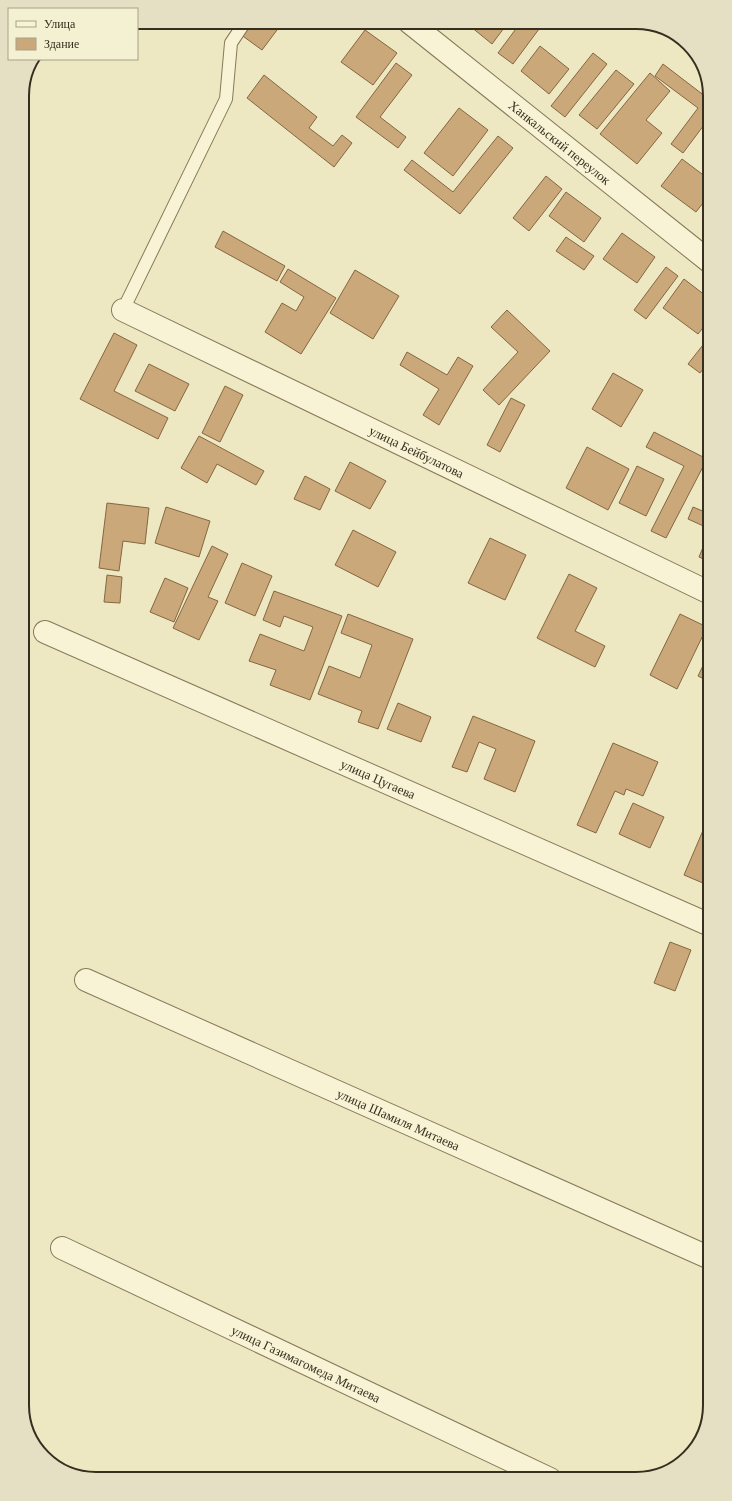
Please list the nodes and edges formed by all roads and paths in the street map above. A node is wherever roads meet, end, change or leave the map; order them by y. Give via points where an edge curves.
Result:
1 (240, 29) edge
2 (419, 29) edge
3 (703, 256) edge
4 (123, 310) joint
5 (703, 590) edge
6 (46, 632) dead end
7 (703, 922) edge
8 (86, 980) dead end
9 (62, 1248) dead end
10 (703, 1255) edge
11 (535, 1472) edge

1 - 4 lane via 231,43 226,99
2 - 3 street, Ханкальский переулок
4 - 5 street, улица Бейбулатова
6 - 7 street, улица Цугаева
8 - 10 street, улица Шамиля Митаева
9 - 11 street, улица Газимагомеда Митаева

